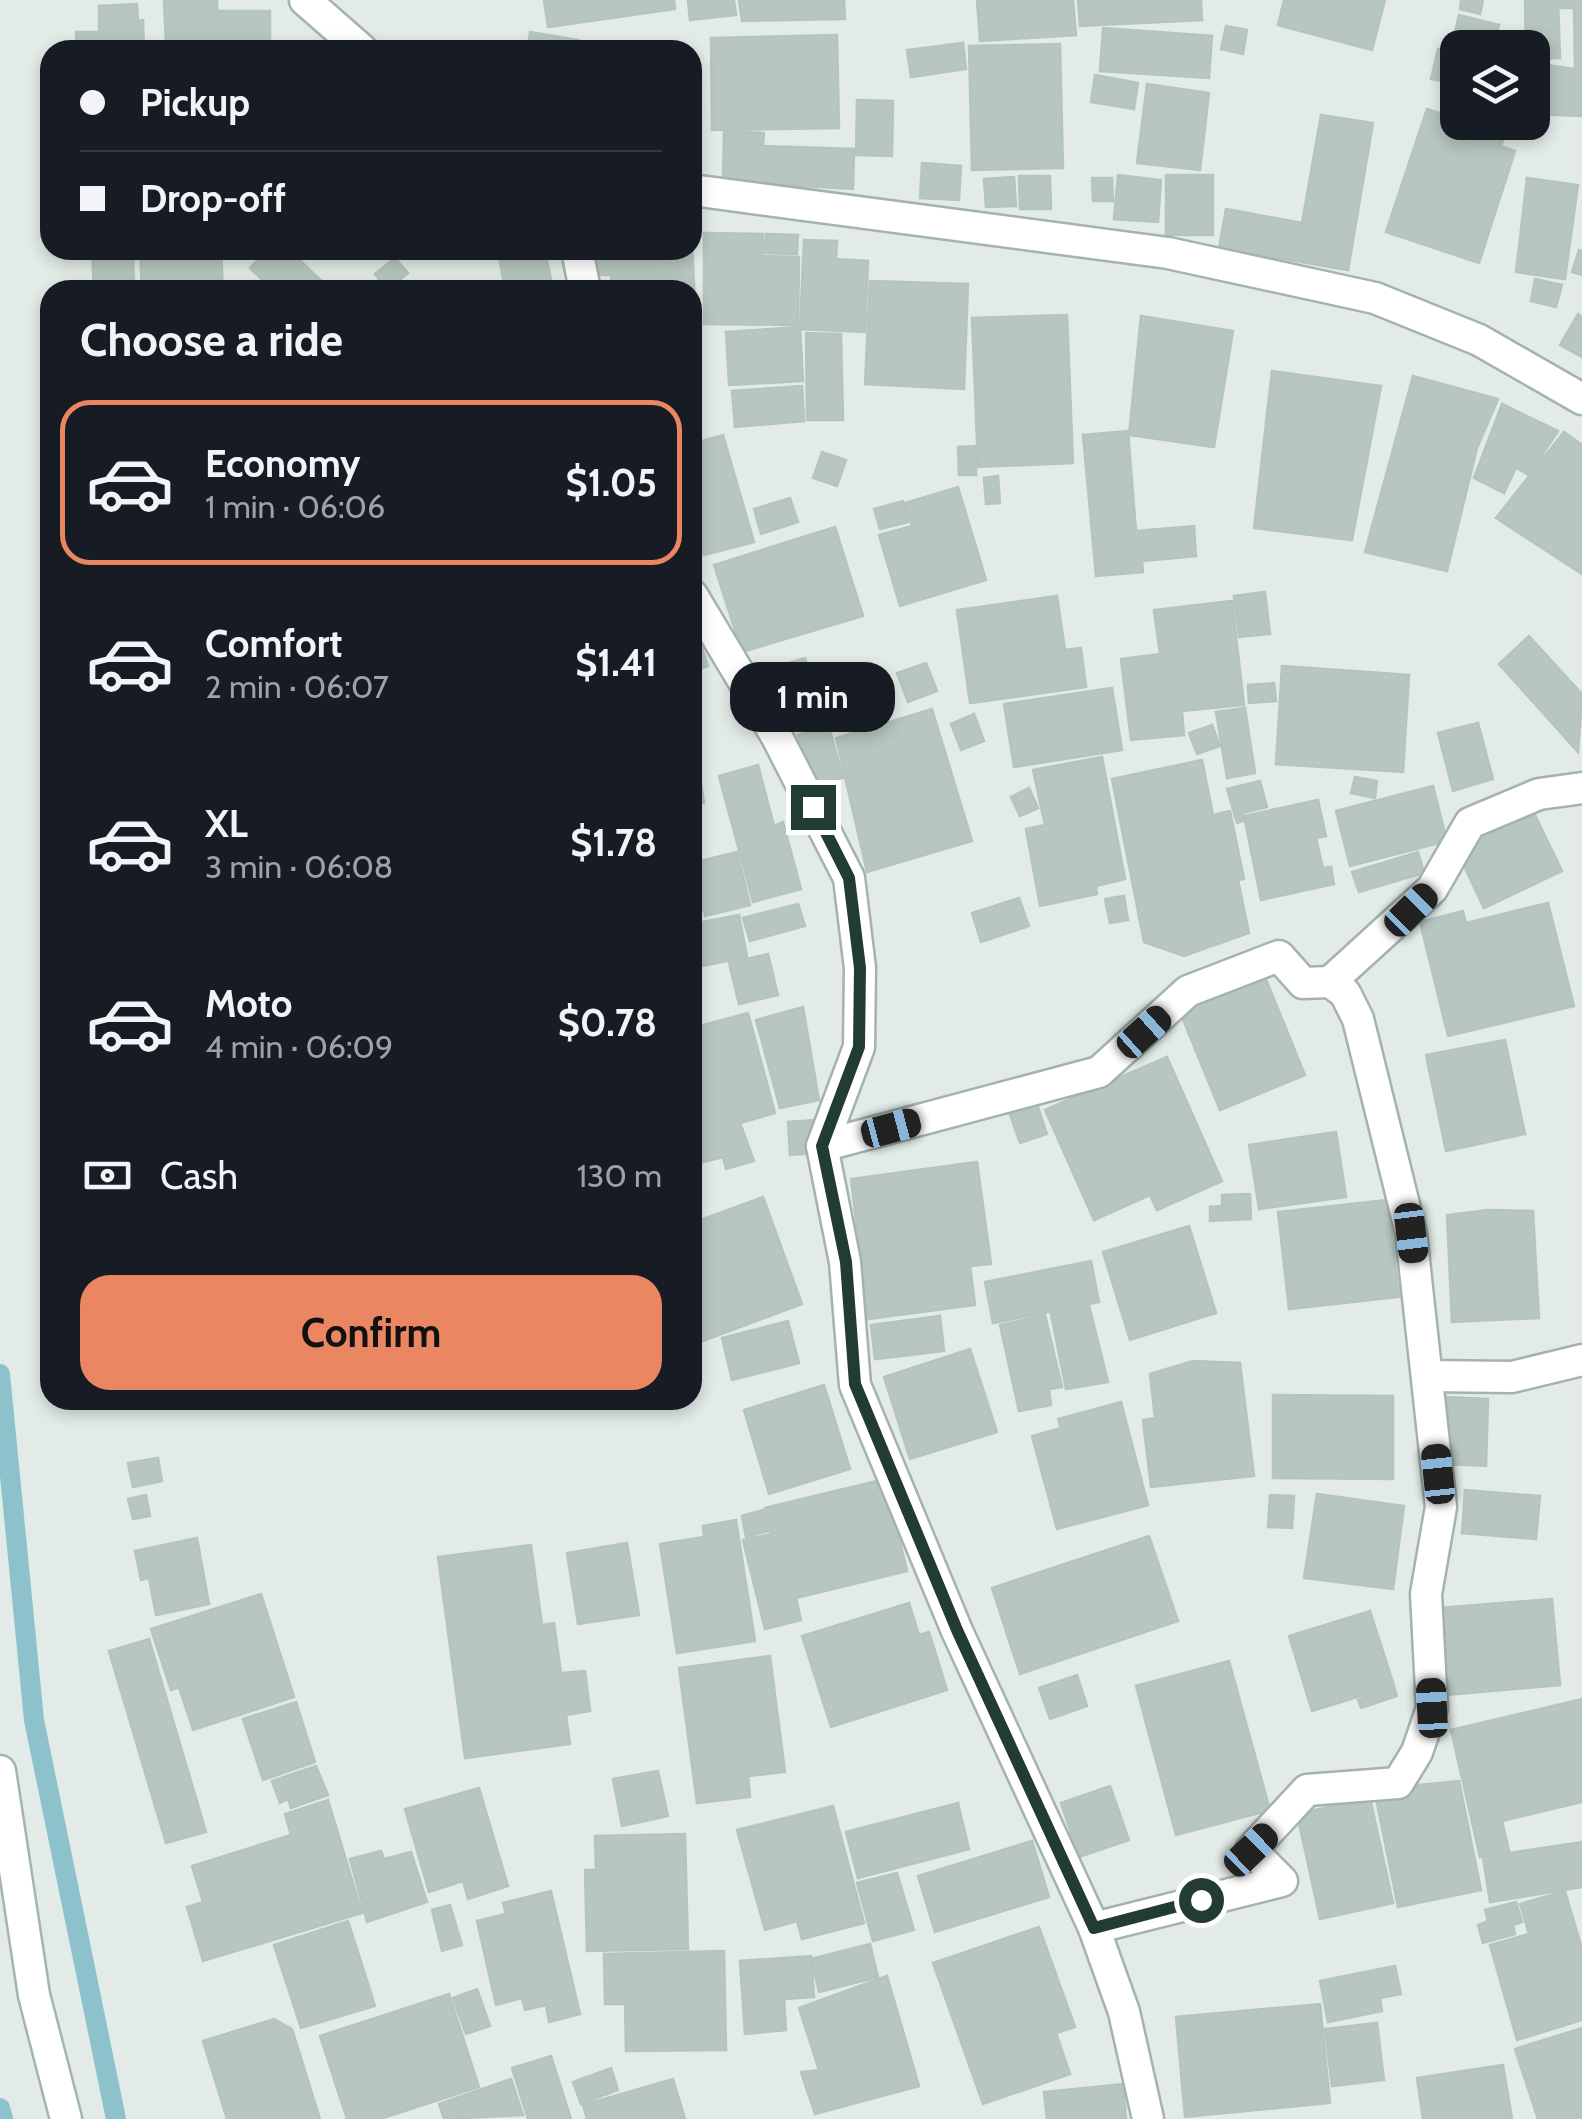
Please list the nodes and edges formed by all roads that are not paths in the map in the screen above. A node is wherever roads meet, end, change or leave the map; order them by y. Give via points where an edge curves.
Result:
1 (305, 0) edge
2 (351, 40) edge
3 (702, 191) edge
4 (1582, 399) edge
5 (702, 612) edge
6 (1582, 788) edge
7 (1330, 982) junction
8 (822, 1146) junction
9 (1582, 1360) edge
10 (1428, 1376) junction
11 (0, 1771) edge
12 (1094, 1928) junction
13 (66, 2119) edge
14 (1148, 2119) edge

1 - 2 street
3 - 4 street via 1168,253 1375,298 1479,340
5 - 8 street via 777,736 849,878 860,968 859,1047
6 - 7 street via 1539,794 1470,824 1432,890
7 - 8 street via 1302,983 1279,956 1188,991 1099,1072
7 - 10 street via 1345,993 1358,1019 1371,1066 1411,1233
8 - 12 street via 846,1262 855,1384 957,1630
9 - 10 street via 1512,1377
10 - 12 street via 1441,1507 1426,1594 1432,1708 1398,1784 1307,1790 1251,1850 1282,1880
11 - 13 street via 34,1995
12 - 14 street via 1124,2012

